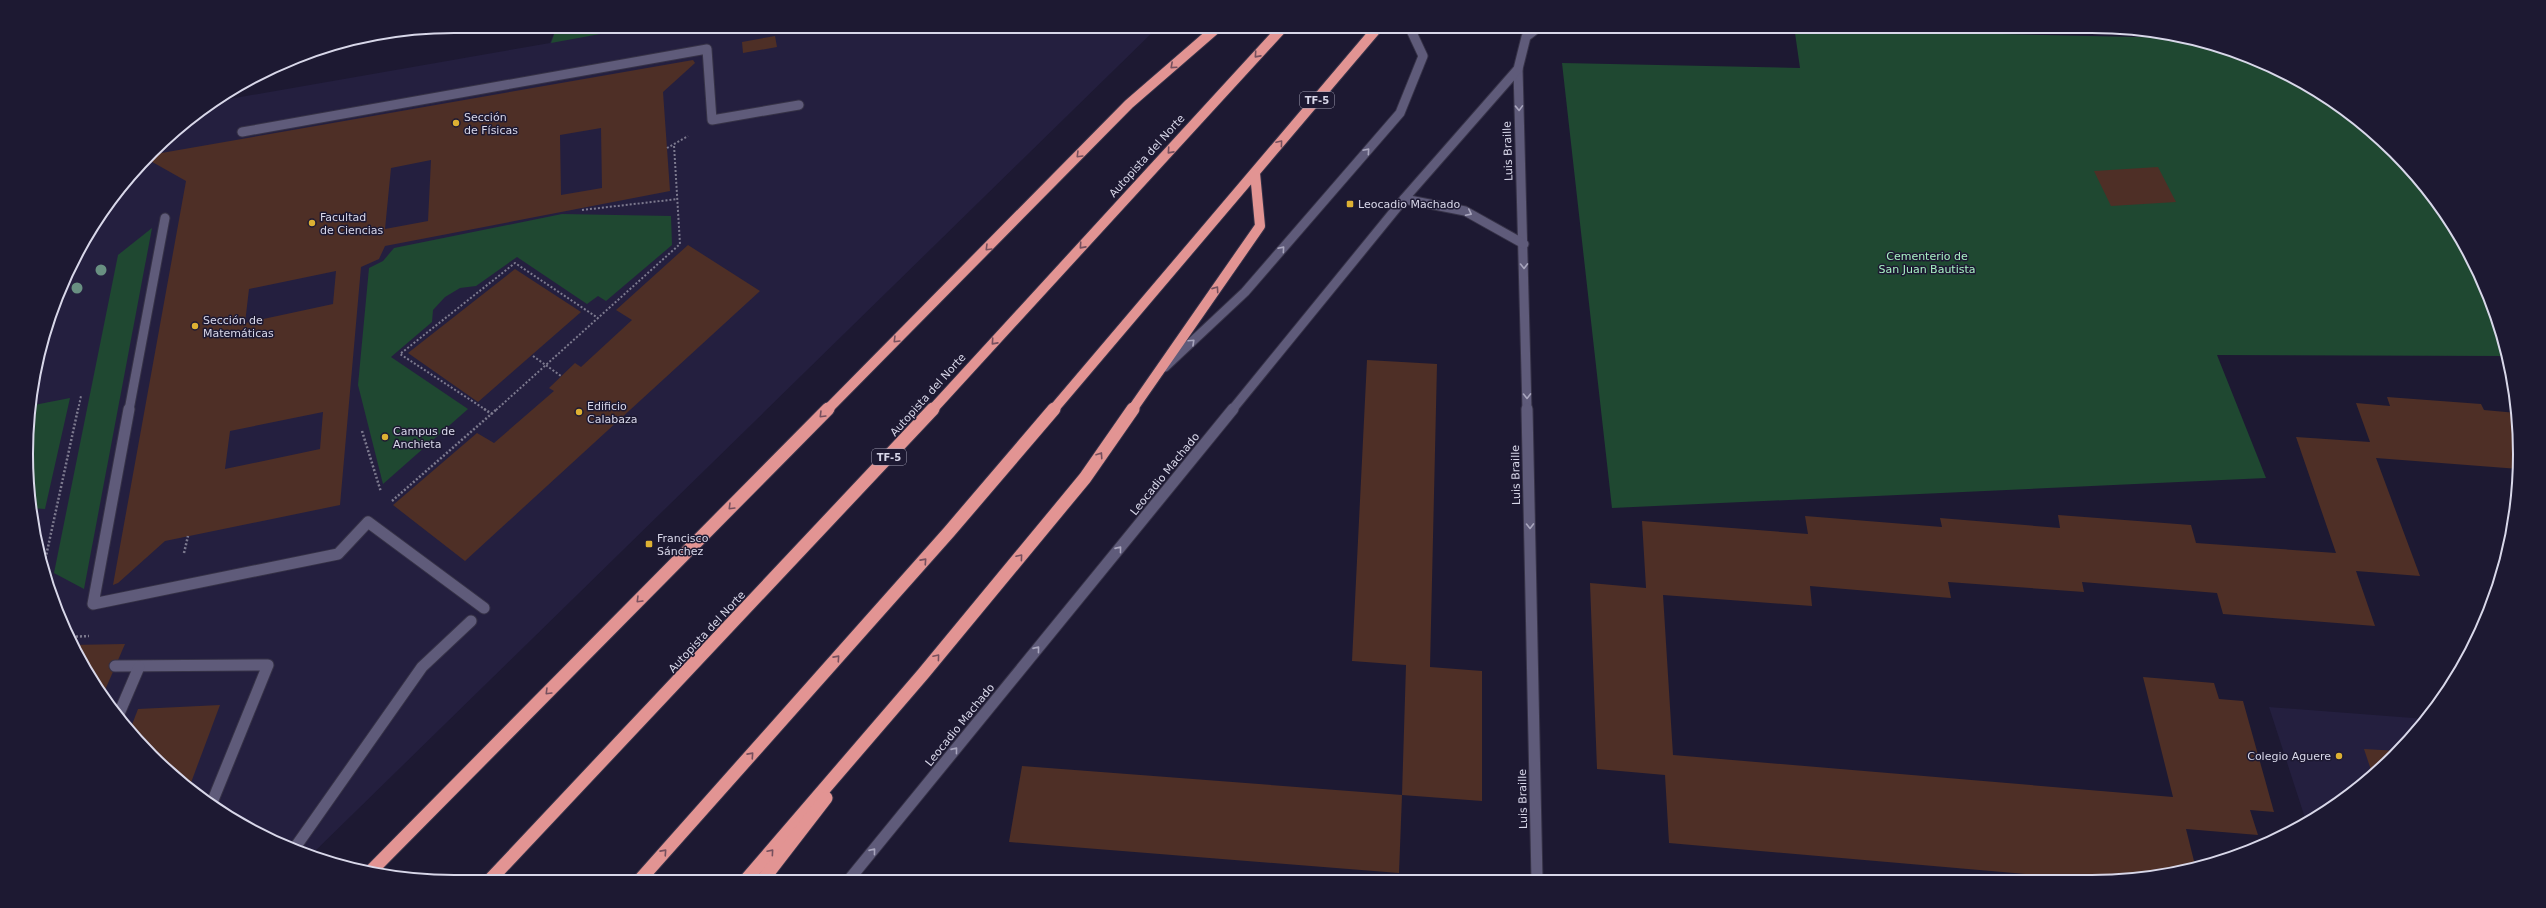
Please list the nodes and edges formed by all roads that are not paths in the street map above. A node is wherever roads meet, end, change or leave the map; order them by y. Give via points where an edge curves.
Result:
1 (1211, 33) edge
2 (1278, 33) edge
3 (1373, 33) edge
4 (1413, 33) edge
5 (1532, 33) edge
6 (1518, 69) junction
7 (799, 105) dead end
8 (242, 132) dead end
9 (1255, 173) junction
10 (1404, 200) junction
11 (166, 218) dead end
12 (1524, 244) junction
13 (1153, 378) junction
14 (484, 608) dead end
15 (471, 621) dead end
16 (115, 666) dead end
17 (139, 667) junction
18 (922, 674) junction
19 (120, 710) edge
20 (214, 799) edge
21 (297, 845) edge
22 (375, 867) edge
23 (495, 875) edge
24 (644, 875) edge
25 (750, 875) edge
26 (767, 875) edge
27 (853, 875) edge
28 (1537, 875) edge

1 -> 22 highway via 1129,104
2 -> 23 highway, Autopista del Norte / TF-5 via 857,492
9 -> 3 highway, TF-5
13 -> 4 street via 1245,292 1400,113 1423,56
5 - 6 street, Leocadio Machado via 1526,38
6 - 10 street, Leocadio Machado
6 -> 12 street, Luis Braille
7 - 8 street via 712,120 707,48
13 -> 9 highway via 1260,226
24 -> 9 highway, TF-5 via 950,532
10 -> 12 street via 1465,211
27 -> 10 street, Leocadio Machado
11 - 14 street via 93,604 338,554 368,522
12 -> 28 street, Luis Braille
18 -> 13 highway via 1084,478
15 - 21 street via 422,667
16 - 17 street
17 - 19 street
17 - 20 street via 268,665
25 -> 18 highway
18 - 26 highway

